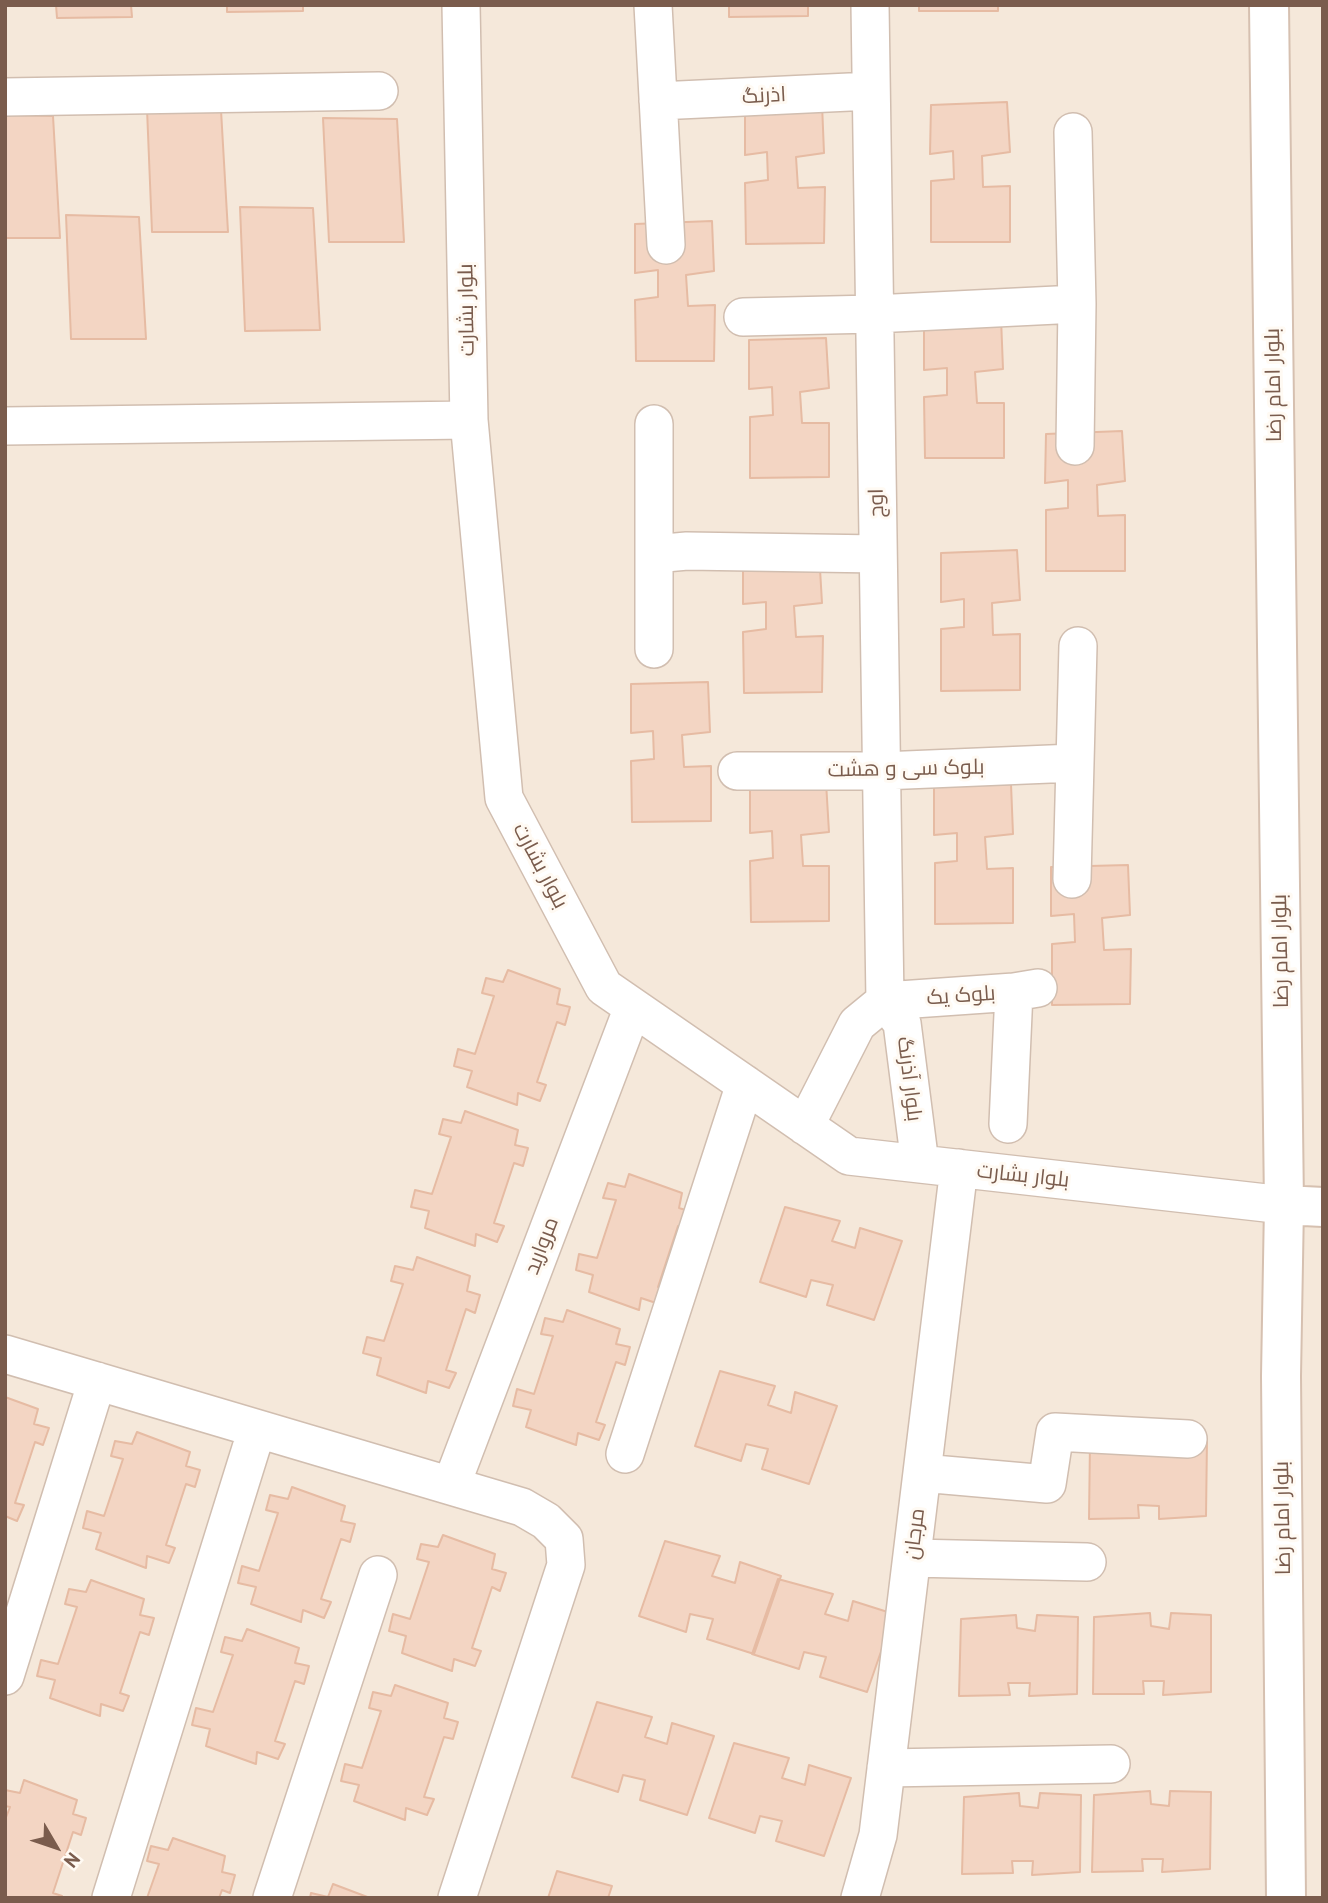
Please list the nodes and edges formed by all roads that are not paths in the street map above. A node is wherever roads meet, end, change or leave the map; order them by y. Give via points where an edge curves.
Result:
1 (461, 5) edge
2 (653, 5) edge
3 (870, 5) edge
4 (1269, 5) edge
5 (379, 91) dead end
6 (871, 91) junction
7 (5, 97) edge
8 (658, 102) junction
9 (1073, 132) dead end
10 (666, 245) dead end
11 (1077, 304) junction
12 (874, 314) junction
13 (743, 317) dead end
14 (469, 420) junction
15 (654, 424) dead end
16 (5, 426) edge
17 (1075, 446) dead end
18 (654, 554) junction
19 (878, 554) junction
20 (1078, 646) dead end
21 (654, 649) dead end
22 (1074, 763) junction
23 (737, 771) dead end
24 (881, 771) junction
25 (1072, 879) dead end
26 (884, 1001) junction
27 (633, 1007) junction
28 (745, 1084) junction
29 (1008, 1124) dead end
30 (805, 1126) junction
31 (920, 1164) junction
32 (959, 1168) junction
33 (1284, 1205) junction
34 (1323, 1207) edge
35 (5, 1354) edge
36 (97, 1381) junction
37 (257, 1429) junction
38 (1188, 1439) dead end
39 (625, 1454) dead end
40 (922, 1473) junction
41 (451, 1486) junction
42 (912, 1558) junction
43 (1087, 1562) dead end
44 (378, 1575) dead end
45 (5, 1676) edge
46 (1111, 1764) dead end
47 (886, 1768) junction
48 (111, 1898) edge
49 (272, 1898) edge
50 (457, 1898) edge
51 (860, 1898) edge
52 (1286, 1898) edge

1 - 14 street, بلوار بشارت
2 - 8 street
3 - 6 street, اوج
4 - 33 street, بلوار امام رضا
5 - 7 street
6 - 8 street, اذرنگ
6 - 12 street, اوج
8 - 10 street
9 - 11 street
11 - 12 street
11 - 17 street
12 - 13 street
12 - 19 street, اوج
14 - 16 street
14 - 27 street, بلوار بشارت via 504,798 604,987
15 - 18 street
18 - 19 street
18 - 21 street
19 - 24 street, اوج
20 - 22 street
22 - 24 street, بلوک سی و هشت
22 - 25 street
23 - 24 street, بلوک سی و هشت
24 - 26 street, اوج
26 - 29 street, بلوک یک via 1026,990
26 - 30 street via 857,1024
26 - 31 street, بلوار آذرنگ via 902,1023
27 - 28 street, بلوار بشارت
27 - 41 street, مروارید
28 - 30 street, بلوار بشارت
28 - 39 street
30 - 31 street, بلوار بشارت via 849,1156
31 - 32 street, بلوار بشارت
32 - 33 street, بلوار بشارت
32 - 40 street, مرجان
33 - 34 street
33 - 52 street, بلوار امام رضا
35 - 36 street
36 - 37 street
36 - 45 street
37 - 41 street
37 - 48 street
38 - 40 street via 1055,1432 1047,1484
40 - 42 street, مرجان
41 - 50 street via 522,1507 546,1521 564,1539 566,1565
42 - 43 street
42 - 47 street, مرجان
44 - 49 street
46 - 47 street
47 - 51 street, مرجان via 878,1835

